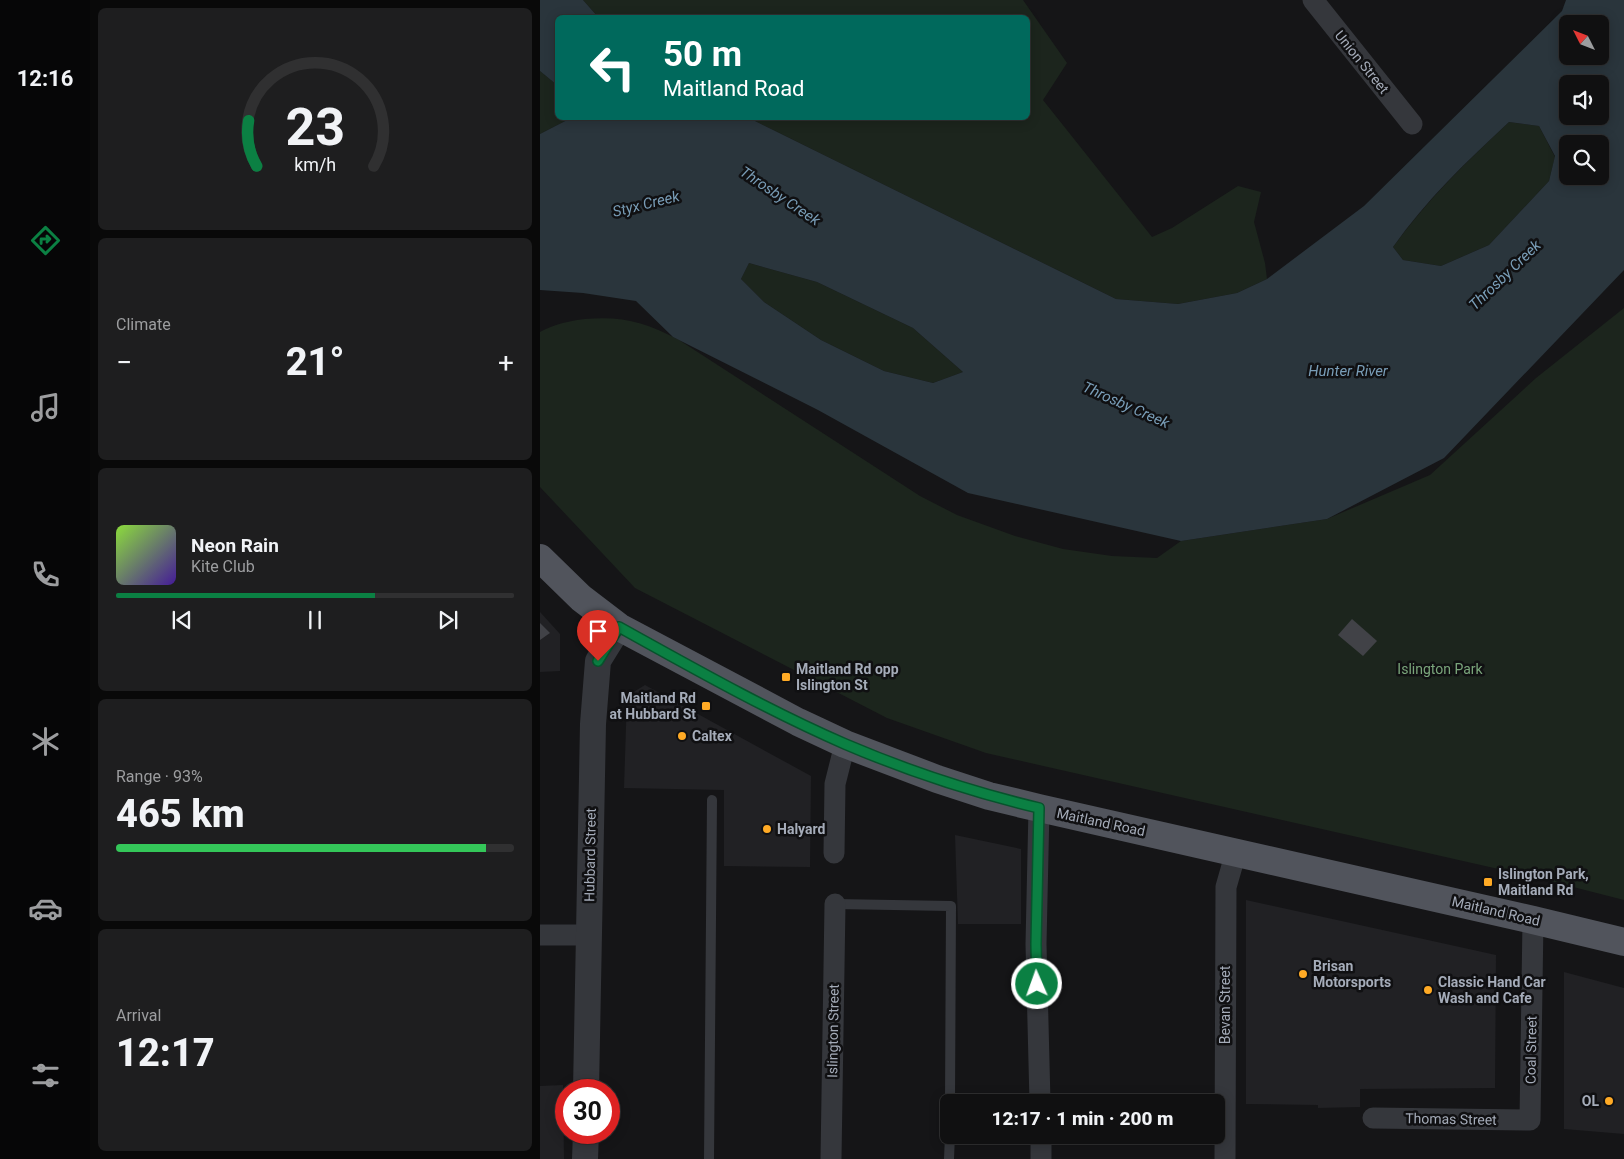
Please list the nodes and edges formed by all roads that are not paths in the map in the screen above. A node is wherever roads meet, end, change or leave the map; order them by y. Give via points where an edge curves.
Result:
1 (1313, 0) edge
2 (1412, 124) dead end
3 (540, 558) edge
4 (619, 627) junction
5 (845, 744) junction
6 (712, 800) dead end
7 (1039, 808) junction
8 (1236, 852) junction
9 (834, 853) dead end
10 (835, 904) joint
11 (1533, 920) junction
12 (540, 935) edge
13 (589, 935) junction
14 (1624, 942) edge
15 (586, 1079) edge
16 (950, 1094) edge
17 (1040, 1094) edge
18 (1373, 1118) dead end
19 (1530, 1120) joint
20 (586, 1144) edge
21 (950, 1144) edge
22 (1041, 1144) edge
23 (585, 1159) edge
24 (708, 1159) edge
25 (831, 1159) edge
26 (949, 1159) edge
27 (1041, 1159) edge
28 (1225, 1159) edge

1 - 2 street, Union Street
3 - 4 main road, Maitland Road via 581,598
4 - 5 main road, Maitland Road
4 - 13 street, Hubbard Street via 598,661 595,684
5 - 7 main road, Maitland Road via 937,780
5 - 9 street via 835,784
6 - 24 lane
7 - 8 main road, Maitland Road
7 - 17 street via 1036,944
8 - 11 main road, Maitland Road
8 - 28 street, Bevan Street via 1226,887
10 - 16 lane via 951,906
10 - 25 street, Islington Street
11 - 14 main road, Maitland Road
11 - 19 street, Coal Street
12 - 13 street
13 - 15 street, Hubbard Street
18 - 19 street, Thomas Street
20 - 23 street
21 - 26 lane
22 - 27 street

